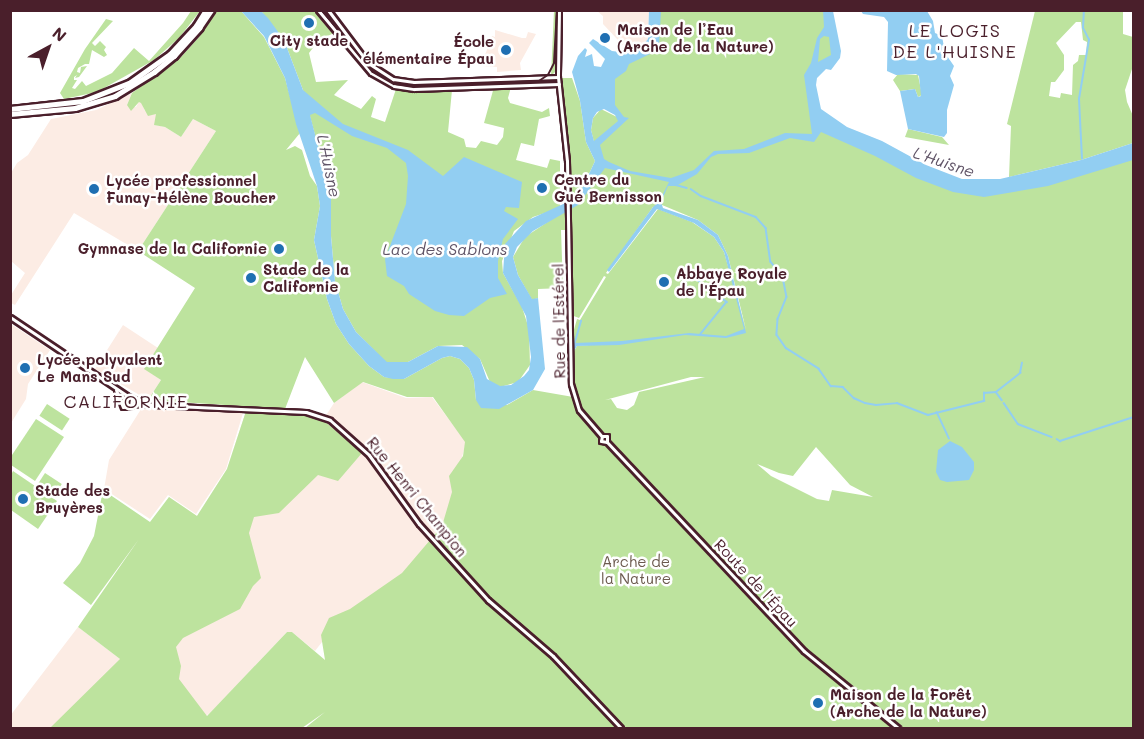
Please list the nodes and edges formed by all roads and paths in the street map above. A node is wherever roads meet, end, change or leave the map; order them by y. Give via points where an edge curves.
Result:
1 (206, 10) edge
2 (211, 10) edge
3 (318, 10) edge
4 (328, 10) edge
5 (559, 10) edge
6 (558, 77) junction
7 (559, 84) junction
8 (10, 109) edge
9 (34, 110) junction
10 (10, 114) edge
11 (10, 317) edge
12 (114, 386) junction
13 (126, 395) junction
14 (120, 398) junction
15 (132, 398) junction
16 (145, 403) junction
17 (132, 404) junction
18 (607, 442) joint
19 (621, 729) edge
20 (898, 729) edge

1 - 9 main road via 170,54 129,83 91,99
2 - 9 main road via 174,56 132,87 75,108
3 - 7 street via 371,73 394,86 414,89
4 - 6 street via 368,63 393,79 414,82
5 - 6 street
6 - 7 street
7 - 18 street, Rue de l'Estérel via 569,232 571,384 579,410 602,436 601,441
8 - 9 main road
9 - 10 main road
11 - 12 street
12 - 13 street
12 - 14 street
13 - 14 street
13 - 15 street
14 - 17 street via 123,408
15 - 16 street, Rue Henri Champion
15 - 17 street
16 - 17 street, Rue Henri Champion
16 - 19 street, Rue Henri Champion via 306,412 330,420 369,455 419,524 488,600 566,670
18 - 20 street, Route de l'Épau via 804,651

